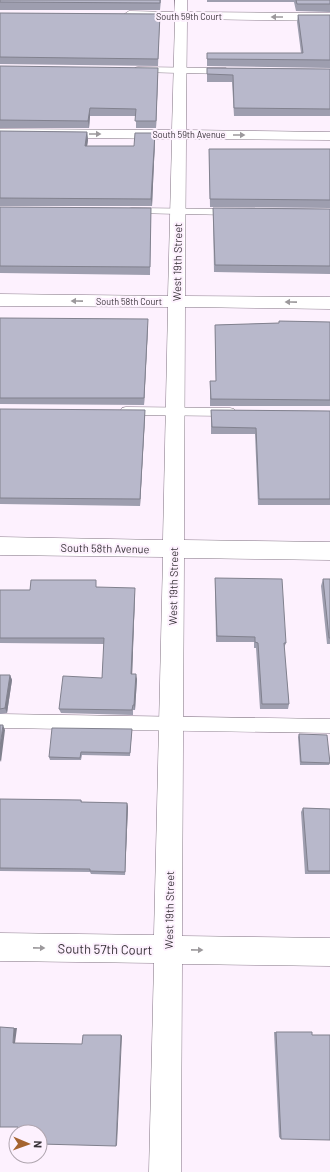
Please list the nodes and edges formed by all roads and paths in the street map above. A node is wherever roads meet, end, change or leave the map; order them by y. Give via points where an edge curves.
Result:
1 (181, 8) edge
2 (116, 15) edge
3 (330, 17) edge
4 (130, 70) edge
5 (180, 71) junction
6 (239, 71) edge
7 (0, 133) edge
8 (179, 134) junction
9 (330, 136) edge
10 (124, 211) edge
11 (178, 211) junction
12 (243, 212) edge
13 (0, 300) edge
14 (177, 301) junction
15 (330, 303) edge
16 (117, 411) edge
17 (175, 411) junction
18 (245, 412) edge
19 (0, 546) edge
20 (173, 549) junction
21 (330, 551) edge
22 (0, 721) edge
23 (171, 724) junction
24 (330, 726) edge
25 (0, 947) edge
26 (168, 950) junction
27 (330, 952) edge
28 (165, 1172) edge

1 - 2 street, South 59th Court
3 -> 1 street, South 59th Court
1 - 5 street, West 19th Street
4 - 5 lane
5 - 6 lane
5 - 8 street, West 19th Street
7 -> 8 street, South 59th Avenue
8 -> 9 street, South 59th Avenue
8 - 11 street, West 19th Street
10 - 11 lane
11 - 12 lane
11 - 14 street, West 19th Street
14 -> 13 street, South 58th Court
15 -> 14 street, South 58th Court
14 - 17 street, West 19th Street
16 - 17 lane
17 - 18 lane
17 - 20 street, West 19th Street
19 - 20 street, South 58th Avenue
20 - 21 street, South 58th Avenue
20 - 23 street, West 19th Street
22 - 23 lane
23 - 24 lane
23 - 26 street, West 19th Street
25 -> 26 street, South 57th Court
26 -> 27 street, South 57th Court
26 - 28 street, West 19th Street

